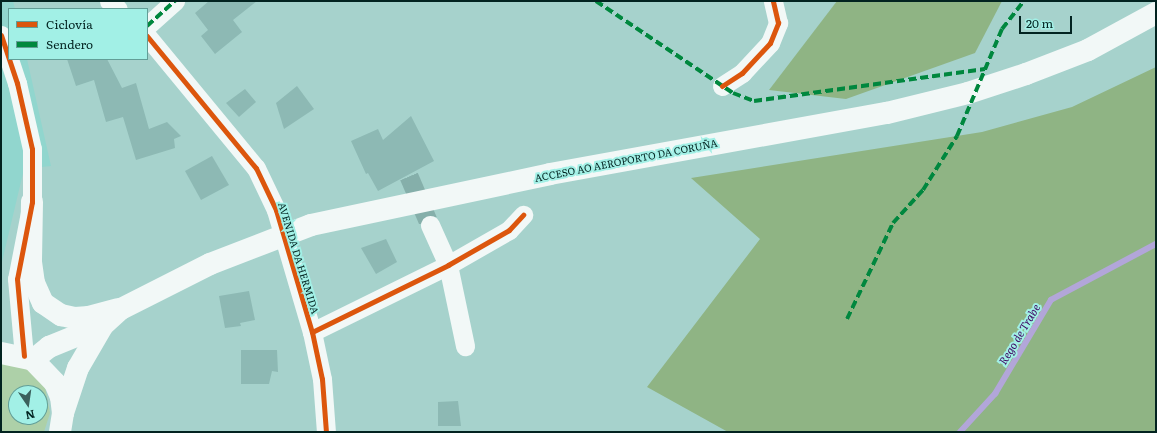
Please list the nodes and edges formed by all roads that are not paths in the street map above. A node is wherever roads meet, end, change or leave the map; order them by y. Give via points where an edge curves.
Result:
1 (109, 1) edge
2 (175, 1) edge
3 (773, 1) edge
4 (117, 8) edge
5 (1156, 13) edge
6 (148, 25) edge
7 (1, 35) edge
8 (148, 37) edge
9 (8, 56) edge
10 (9, 60) edge
11 (722, 86) dead end
12 (32, 202) junction
13 (523, 215) dead end
14 (430, 225) tunnel mouth
15 (448, 265) junction
16 (121, 309) junction
17 (103, 325) junction
18 (312, 332) junction
19 (465, 346) dead end
20 (1, 353) edge
21 (28, 358) junction
22 (62, 422) edge
23 (326, 432) edge

1 - 4 street
2 - 6 street
3 - 11 street via 778,23 770,44 742,73
5 - 16 highway, ACCESO AO AEROPORTO DA CORUÑA via 1088,50 968,93 887,112 550,174 311,225 210,264
7 - 9 street
8 - 18 street, AVENIDA DA HERMIDA via 256,168 276,210
10 - 12 street via 32,149
12 - 16 highway via 31,262 34,283 43,303 61,315 75,318 89,318
12 - 21 street via 17,279
13 - 15 street via 509,230
14 - 15 street
15 - 18 street
15 - 19 street
16 - 17 highway, ACCESO AO AEROPORTO DA CORUÑA
17 - 21 highway, ACCESO AO AEROPORTO DA CORUÑA
17 - 22 highway, ACCESO AO AEROPORTO DA CORUÑA via 78,368
18 - 23 street, AVENIDA DA HERMIDA via 322,380
20 - 21 highway
21 - 22 highway, ACCESO AO AEROPORTO DA CORUÑA via 45,370 55,382 61,397

